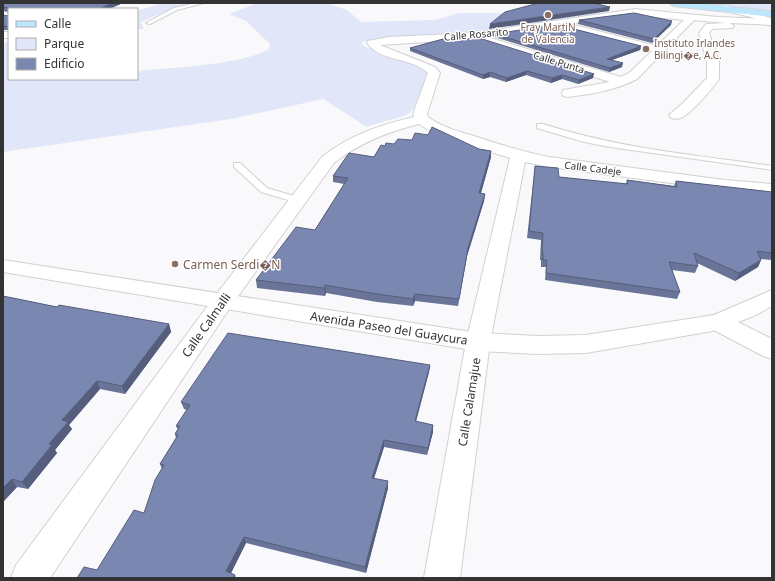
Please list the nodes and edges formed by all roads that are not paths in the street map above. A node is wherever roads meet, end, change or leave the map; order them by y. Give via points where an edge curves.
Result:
1 (202, 3) edge
2 (673, 3) edge
3 (694, 3) edge
4 (720, 7) junction
5 (692, 17) junction
6 (772, 22) edge
7 (148, 23) dead end
8 (556, 24) junction
9 (473, 36) junction
10 (660, 50) junction
11 (623, 82) junction
12 (568, 93) dead end
13 (676, 115) dead end
14 (421, 119) junction
15 (540, 126) dead end
16 (518, 156) junction
17 (237, 165) dead end
18 (772, 168) edge
19 (772, 189) edge
20 (298, 200) junction
21 (3, 266) edge
22 (772, 297) edge
23 (223, 301) junction
24 (718, 322) junction
25 (478, 342) junction
26 (772, 350) edge
27 (29, 578) edge
28 (442, 578) edge

1 - 7 lane via 176,9
2 - 4 main road
3 - 4 main road
4 - 6 street
5 - 6 street, Calle Rosarito
5 - 8 street, Calle Rosarito via 635,12
5 - 10 street
6 - 13 street via 709,26 704,33 713,62 713,79
8 - 9 street, Calle Rosarito
8 - 10 street
9 - 11 street, Calle Punta
9 - 14 street, Calle Rosarito via 389,40 372,44 424,65 434,73 420,114
10 - 11 street via 633,76
11 - 12 street via 606,88
14 - 16 street, Calle Cadeje via 454,135
14 - 20 street, Calle Calmalli via 379,130 341,148 328,160
15 - 18 lane via 586,140
16 - 19 street, Calle Cadeje via 724,185
16 - 25 street, Calle Calamajue
17 - 20 lane via 264,190
20 - 23 street, Calle Calmalli
21 - 23 street, Avenida Paseo del Guaycura
22 - 24 street, Avenida Paseo del Guaycura
23 - 25 street, Avenida Paseo del Guaycura
23 - 27 street, Calle Calmalli
24 - 25 street, Avenida Paseo del Guaycura via 586,344
24 - 26 street
25 - 28 street, Calle Calamajue

